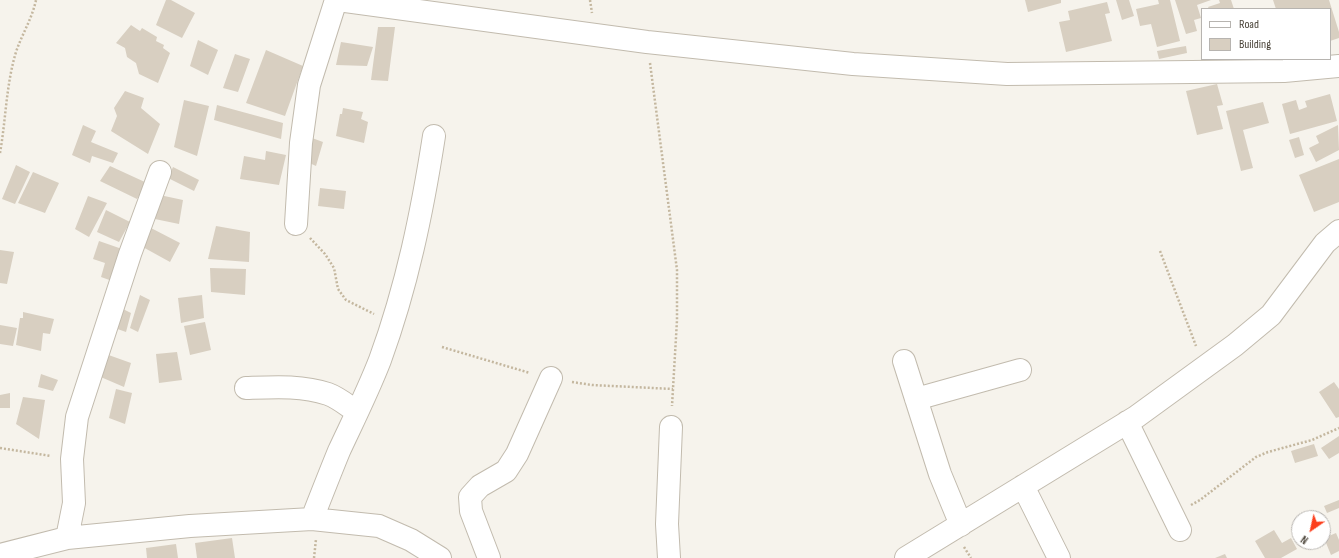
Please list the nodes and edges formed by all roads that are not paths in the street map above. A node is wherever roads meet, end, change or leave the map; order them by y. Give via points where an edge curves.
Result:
1 (337, 0) edge
2 (1339, 66) edge
3 (434, 136) dead end
4 (160, 172) dead end
5 (296, 224) road end
6 (1339, 231) edge
7 (904, 361) dead end
8 (1020, 370) dead end
9 (551, 378) dead end
10 (246, 388) dead end
11 (916, 398) junction
12 (357, 412) junction
13 (1127, 422) junction
14 (671, 427) road end
15 (1023, 486) junction
16 (312, 519) junction
17 (1176, 522) road end
18 (960, 525) junction
19 (67, 538) junction
20 (0, 555) edge
21 (440, 558) edge
22 (489, 558) edge
23 (669, 558) edge
24 (906, 558) edge
25 (1059, 558) edge

1 - 2 street via 647,42 853,64 1007,74 1284,71
1 - 5 street via 309,86 301,143
3 - 12 street via 412,256 393,322
4 - 19 street via 130,254 77,417 72,459 74,503
6 - 13 street via 1325,243 1266,320
7 - 11 street
8 - 11 street
9 - 22 street via 517,454 506,471 480,486 470,497 470,511
10 - 12 street via 279,387 328,394
11 - 18 street via 940,474
12 - 16 street
13 - 15 street
13 - 17 street
14 - 23 street via 667,524
15 - 18 street
15 - 25 street
16 - 19 street via 190,526
16 - 21 street via 379,526 411,540
18 - 24 street
19 - 20 street

